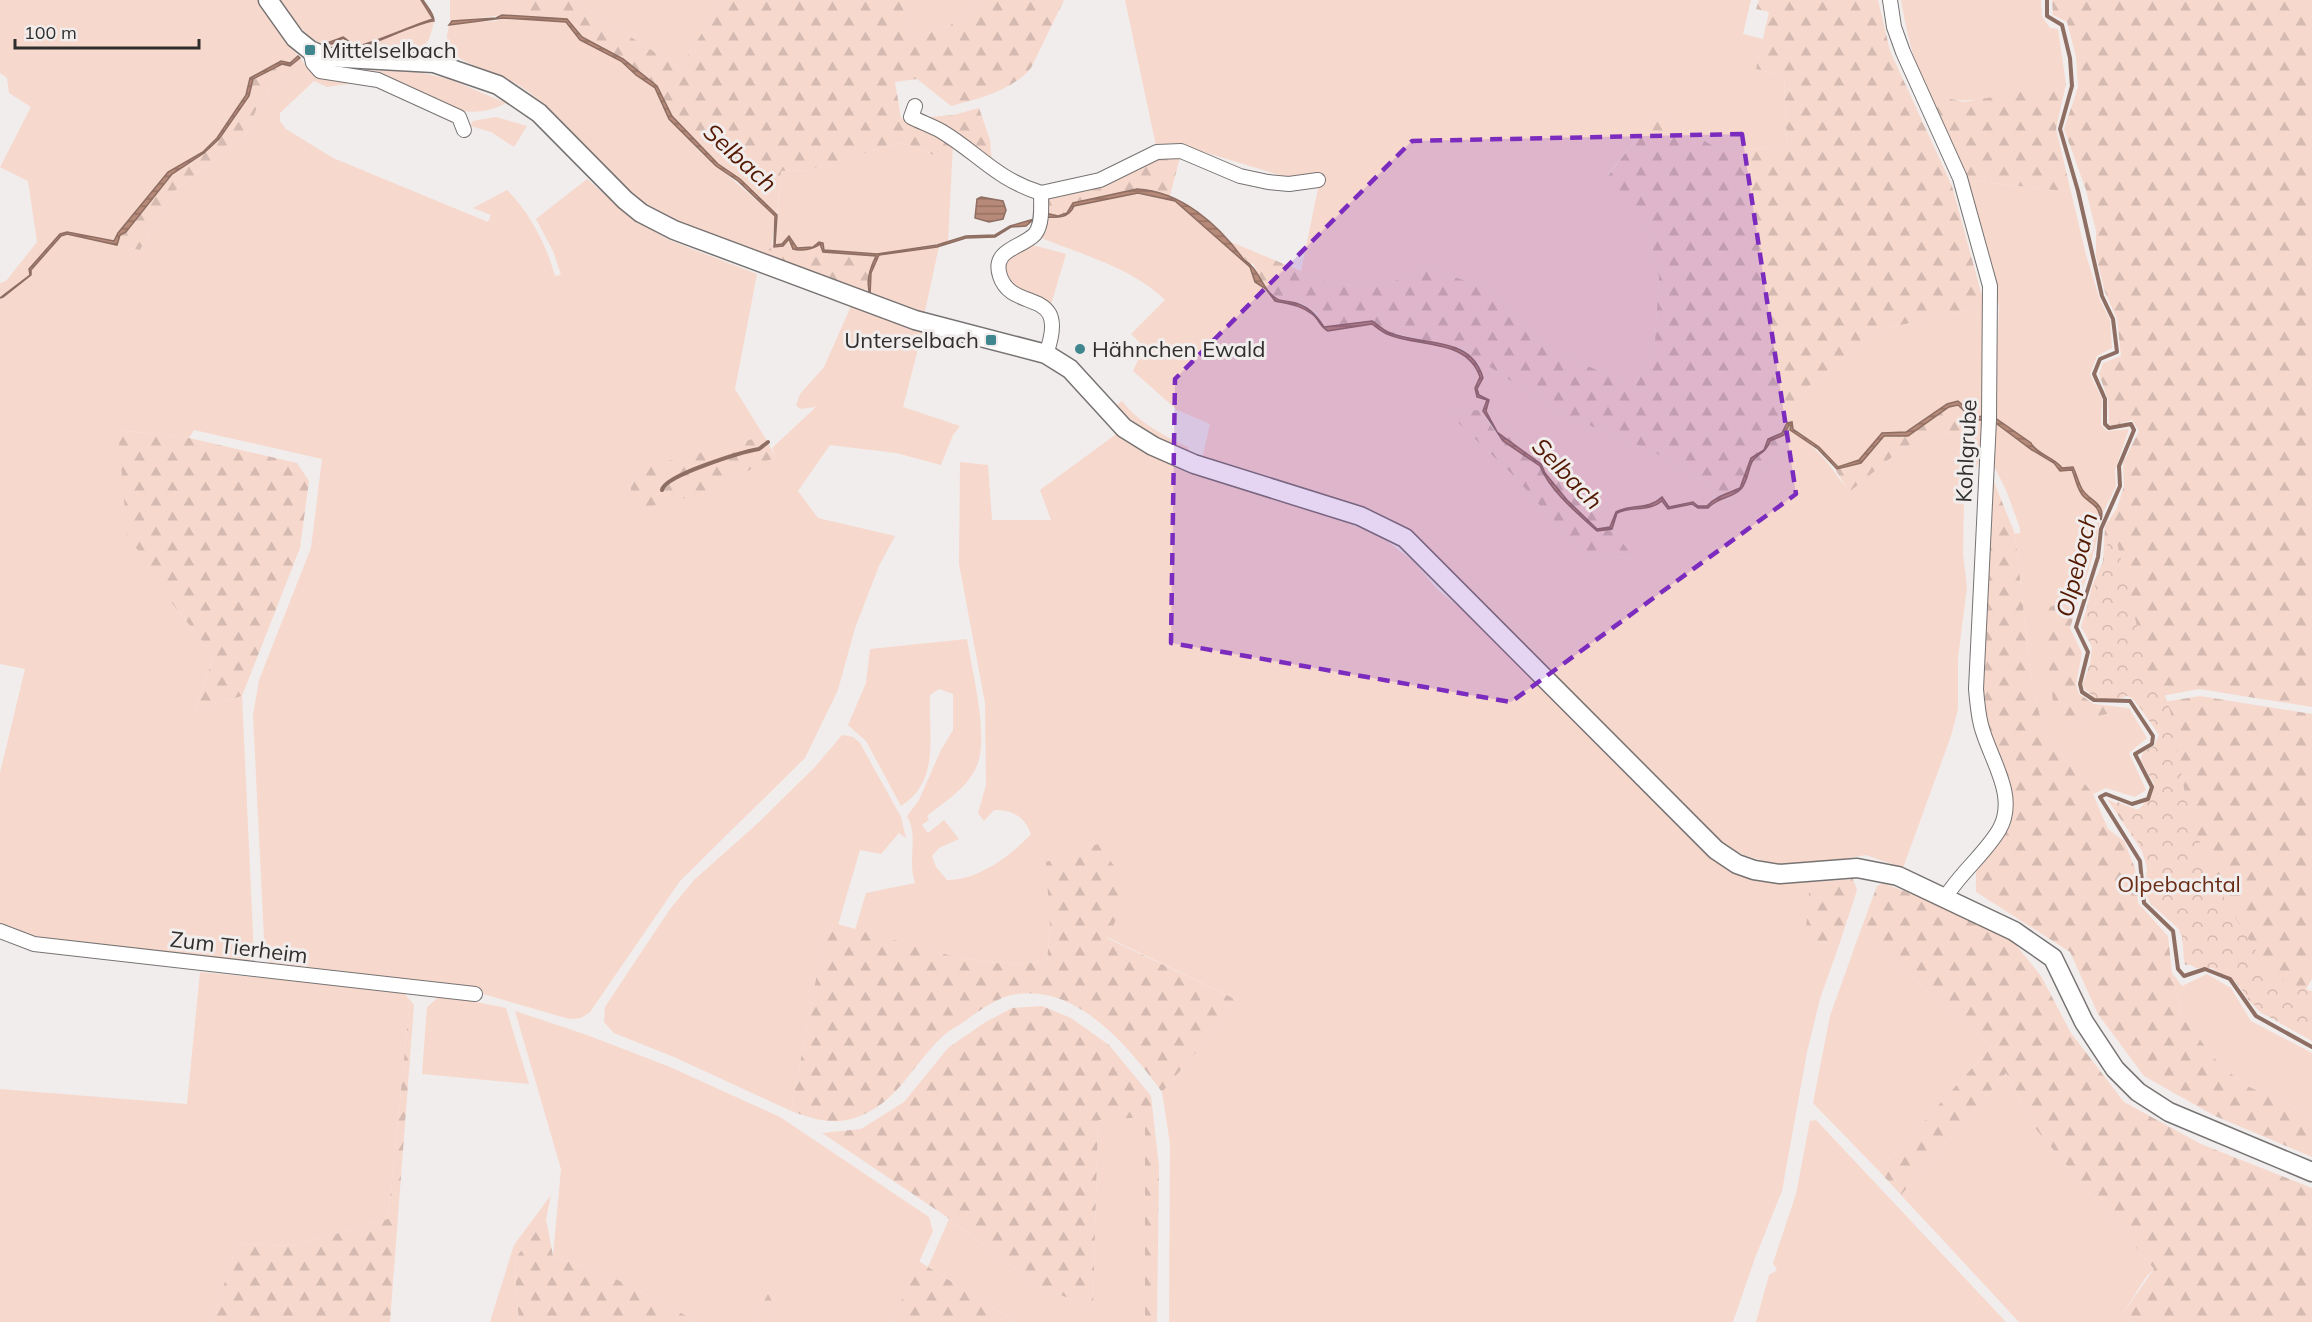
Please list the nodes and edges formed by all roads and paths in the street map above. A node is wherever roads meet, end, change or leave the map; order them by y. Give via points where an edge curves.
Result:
1 (268, 0) edge
2 (1890, 0) edge
3 (310, 50) junction
4 (915, 106) dead end
5 (464, 130) dead end
6 (1318, 180) dead end
7 (1041, 193) junction
8 (1046, 354) junction
9 (1945, 898) junction
10 (0, 931) edge
11 (476, 994) dead end
12 (2312, 1172) edge

1 - 3 street via 295,38
2 - 9 street, Kohlgrube via 1903,52 1960,178 1990,286 1989,409 1976,689 1981,726 2002,781 2005,813 1990,842 1964,869
3 - 5 street via 320,71 378,80 459,117
3 - 8 street via 326,57 434,63 498,85 528,104 625,200 674,230 915,320
4 - 7 street via 911,117 941,131 989,169
6 - 7 street via 1268,182 1240,176 1181,151 1156,153 1100,180
7 - 8 street via 1040,224 1035,234 1004,254 999,273 1004,285 1048,311 1054,321
8 - 9 street via 1070,369 1124,428 1153,446 1194,464 1360,516 1404,538 1716,850 1737,864 1780,874 1857,868 1898,876
9 - 12 street via 2014,931 2053,958 2090,1033 2115,1070 2138,1092 2169,1112
10 - 11 street, Zum Tierheim via 34,944

